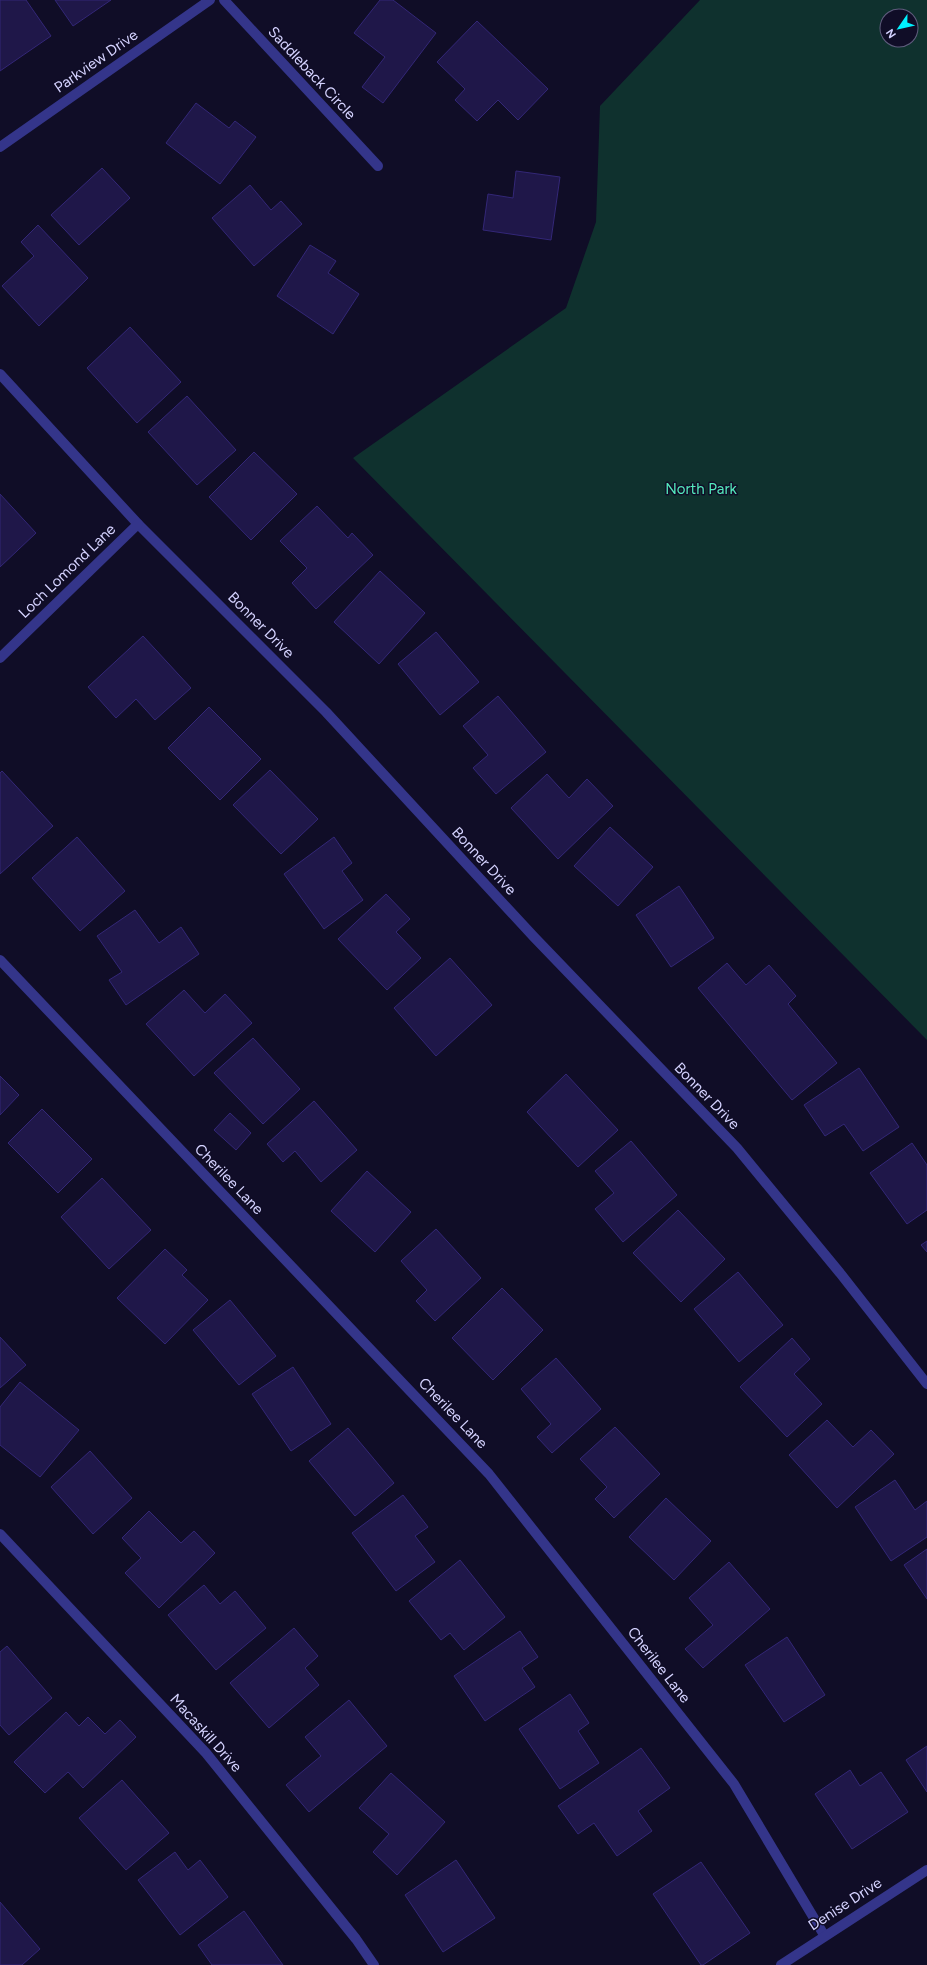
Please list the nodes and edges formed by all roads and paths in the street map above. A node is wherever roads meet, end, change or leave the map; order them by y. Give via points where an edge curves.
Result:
1 (210, 0) edge
2 (224, 0) edge
3 (0, 147) edge
4 (378, 166) dead end
5 (0, 374) edge
6 (138, 524) junction
7 (0, 658) edge
8 (0, 960) edge
9 (927, 1384) edge
10 (0, 1534) edge
11 (927, 1870) edge
12 (824, 1935) junction
13 (374, 1965) edge
14 (781, 1965) edge

1 - 3 street, Parkview Drive
2 - 4 street, Saddleback Circle
5 - 6 street, Bonner Drive
6 - 7 street, Loch Lomond Lane
6 - 9 street, Bonner Drive via 326,712 534,937 736,1148 840,1272
8 - 12 street, Cherilee Lane via 489,1474 734,1784
10 - 13 street, Macaskill Drive via 206,1753 356,1939
11 - 12 street, Denise Drive
12 - 14 street, Denise Drive

